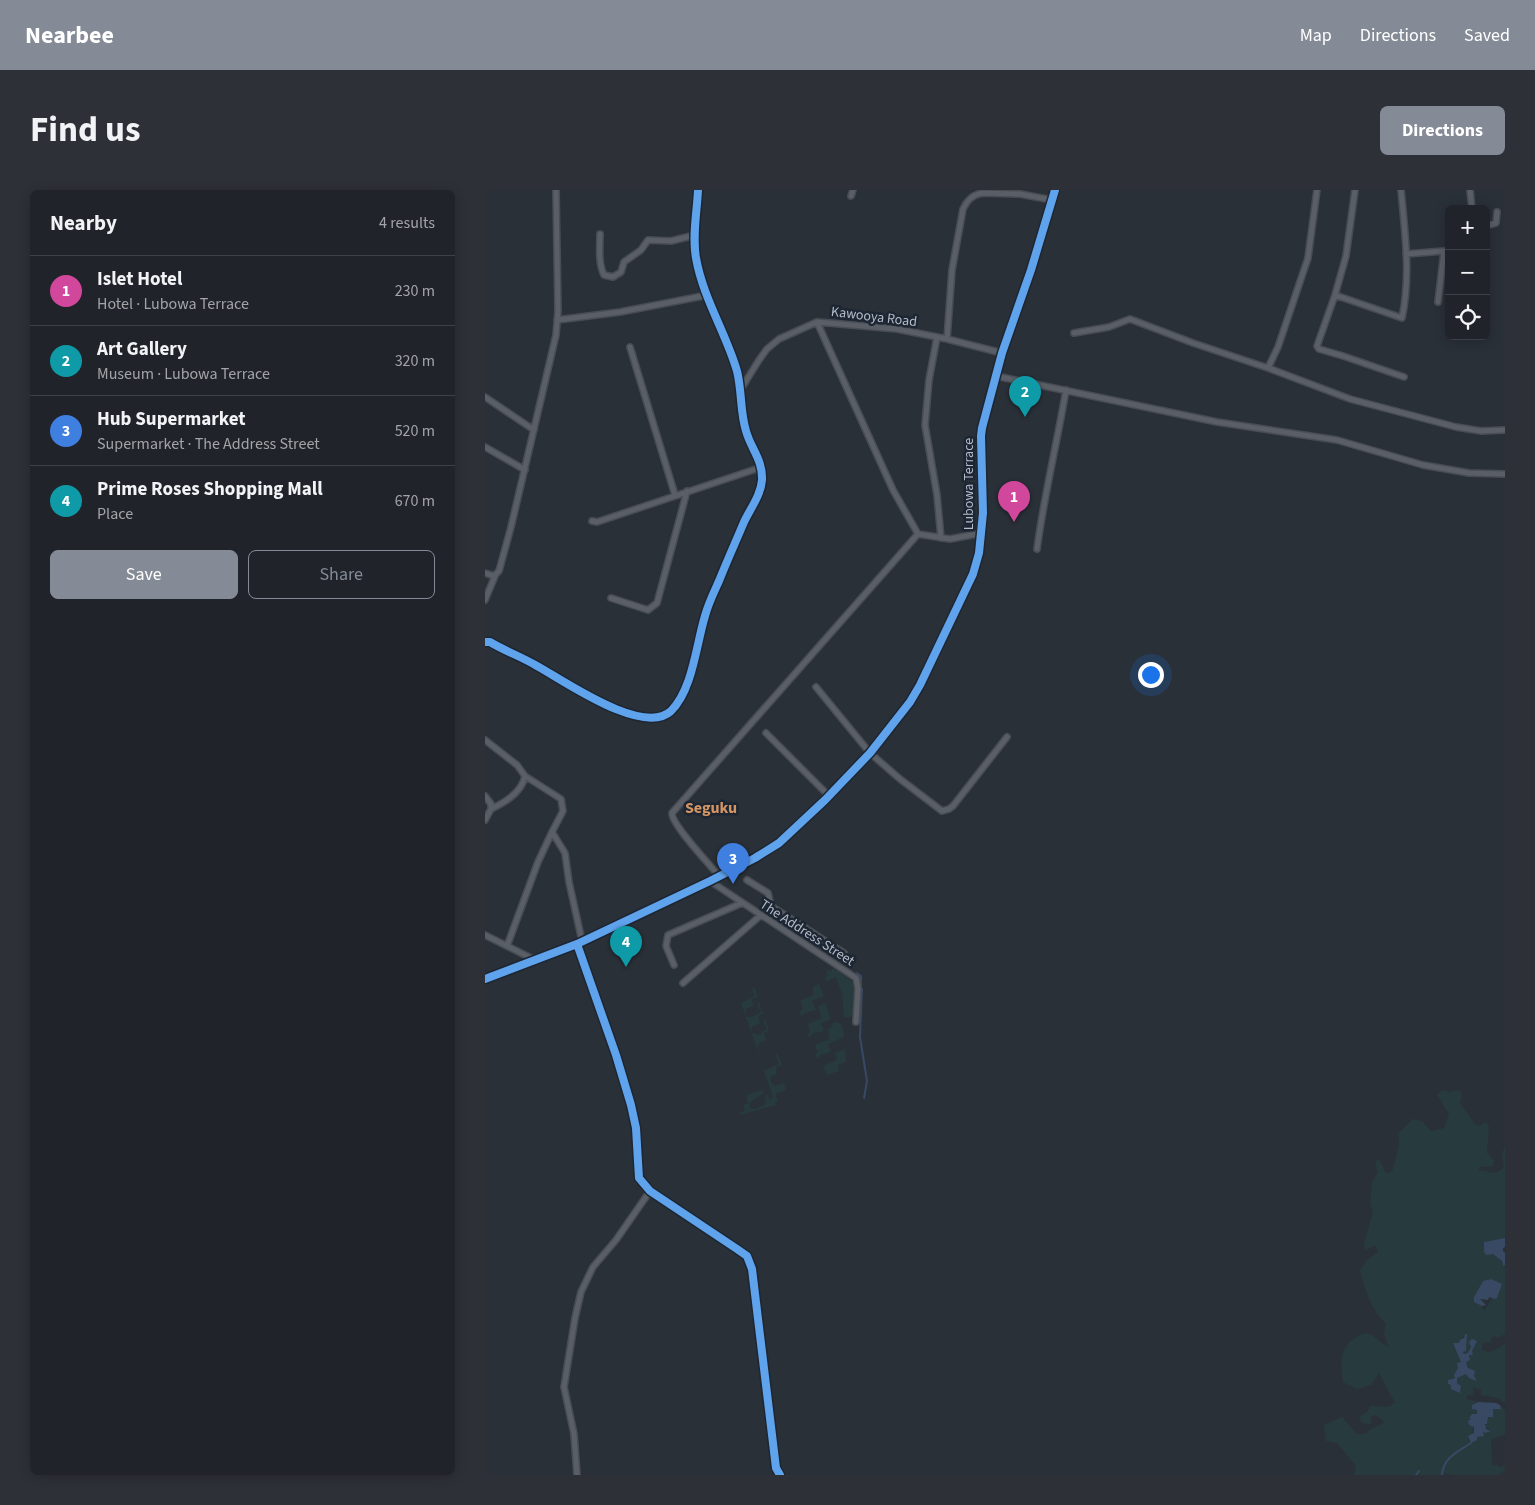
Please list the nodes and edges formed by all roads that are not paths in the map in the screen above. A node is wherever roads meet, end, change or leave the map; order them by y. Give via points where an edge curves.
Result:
1 (556, 190) edge
2 (698, 190) edge
3 (1055, 190) edge
4 (1317, 190) edge
5 (1355, 190) edge
6 (1401, 190) edge
7 (1470, 190) edge
8 (1051, 200) junction
9 (1472, 205) edge
10 (1497, 212) dead end
11 (1490, 225) edge
12 (600, 234) dead end
13 (695, 235) junction
14 (1406, 254) junction
15 (1335, 295) junction
16 (708, 296) junction
17 (1438, 302) dead end
18 (557, 320) junction
19 (817, 322) junction
20 (1075, 333) dead end
21 (937, 337) junction
22 (947, 339) junction
23 (630, 347) dead end
24 (1002, 353) junction
25 (1268, 368) junction
26 (996, 376) junction
27 (1404, 377) dead end
28 (741, 389) junction
29 (1066, 390) junction
30 (485, 398) edge
31 (534, 430) junction
32 (1505, 430) edge
33 (485, 447) edge
34 (762, 467) junction
35 (525, 470) junction
36 (1505, 474) edge
37 (687, 491) junction
38 (675, 495) junction
39 (592, 521) dead end
40 (982, 533) junction
41 (918, 534) junction
42 (941, 538) junction
43 (1037, 549) dead end
44 (485, 573) edge
45 (495, 576) junction
46 (611, 598) dead end
47 (485, 600) edge
48 (485, 642) edge
49 (816, 687) dead end
50 (766, 733) dead end
51 (1007, 737) dead end
52 (485, 740) edge
53 (870, 753) junction
54 (525, 776) junction
55 (485, 796) edge
56 (829, 796) junction
57 (491, 809) junction
58 (485, 820) edge
59 (552, 832) junction
60 (719, 876) junction
61 (747, 880) dead end
62 (710, 881) junction
63 (742, 903) junction
64 (771, 906) junction
65 (762, 916) junction
66 (485, 935) edge
67 (580, 943) junction
68 (507, 946) junction
69 (844, 953) dead end
70 (533, 960) junction
71 (674, 965) dead end
72 (485, 978) edge
73 (683, 983) dead end
74 (855, 1022) dead end
75 (650, 1191) junction
76 (577, 1475) edge
77 (780, 1475) edge

1 - 18 street
2 - 13 street
3 - 8 street, Lubowa Terrace
4 - 25 street via 1308,258
5 - 15 street via 1346,256
6 - 14 street
7 - 9 street
8 - 22 street via 1020,194 982,193 966,202 952,270
8 - 24 street, Lubowa Terrace
10 - 11 street via 1496,223
12 - 13 street via 600,265 604,275 613,277 648,240 671,241
13 - 16 street via 696,259
14 - 15 street via 1407,296 1403,318
14 - 17 street via 1444,251
15 - 27 street via 1317,346 1319,349
16 - 18 street
16 - 28 street
18 - 31 street via 554,348
19 - 21 street, Kawooya Road via 897,329
19 - 28 street, Kawooya Road via 779,339 767,349
19 - 41 street via 893,490
20 - 25 street via 1109,327 1130,319
21 - 22 street, Kawooya Road
21 - 42 street via 925,425
22 - 24 street, Kawooya Road
23 - 38 street
24 - 26 street, Lubowa Terrace
25 - 32 street via 1350,399 1427,420 1481,431
26 - 29 street
26 - 40 street, Lubowa Terrace via 981,436
28 - 34 street via 746,432
29 - 36 street via 1217,422 1337,440 1423,465 1469,473
29 - 43 street
30 - 31 street
31 - 35 street
33 - 35 street
34 - 37 street
34 - 48 street via 760,489 705,614 690,675 679,700 667,714 650,717 619,710 583,694 526,660
35 - 45 street
37 - 38 street
37 - 46 street via 657,603 648,610
38 - 39 street
40 - 42 street
40 - 53 street, Lubowa Terrace via 973,574 920,685
41 - 42 street
41 - 60 street via 672,813 672,818
44 - 45 street
45 - 47 street
49 - 53 street
50 - 56 street
51 - 53 street via 953,806 942,811
52 - 54 street via 517,765
53 - 56 street, Lubowa Terrace
54 - 57 street via 524,782 505,803
54 - 59 street via 561,799 563,811
55 - 57 street
56 - 60 street, Lubowa Terrace via 779,843
57 - 58 street
59 - 67 street via 565,853
59 - 68 street
60 - 62 street, Lubowa Terrace
61 - 64 street via 768,893
62 - 63 street, The Address Street
62 - 67 street, Lubowa Terrace
63 - 65 street, The Address Street
63 - 71 street via 668,935 666,946
64 - 65 street
64 - 69 street
65 - 73 street
65 - 74 street, The Address Street via 856,978
66 - 68 street
67 - 70 street, Lubowa Terrace
67 - 75 street via 631,1105 639,1178
68 - 70 street
70 - 72 street, Lubowa Terrace
75 - 76 street via 593,1267 581,1292 564,1387 574,1434
75 - 77 street via 750,1260

